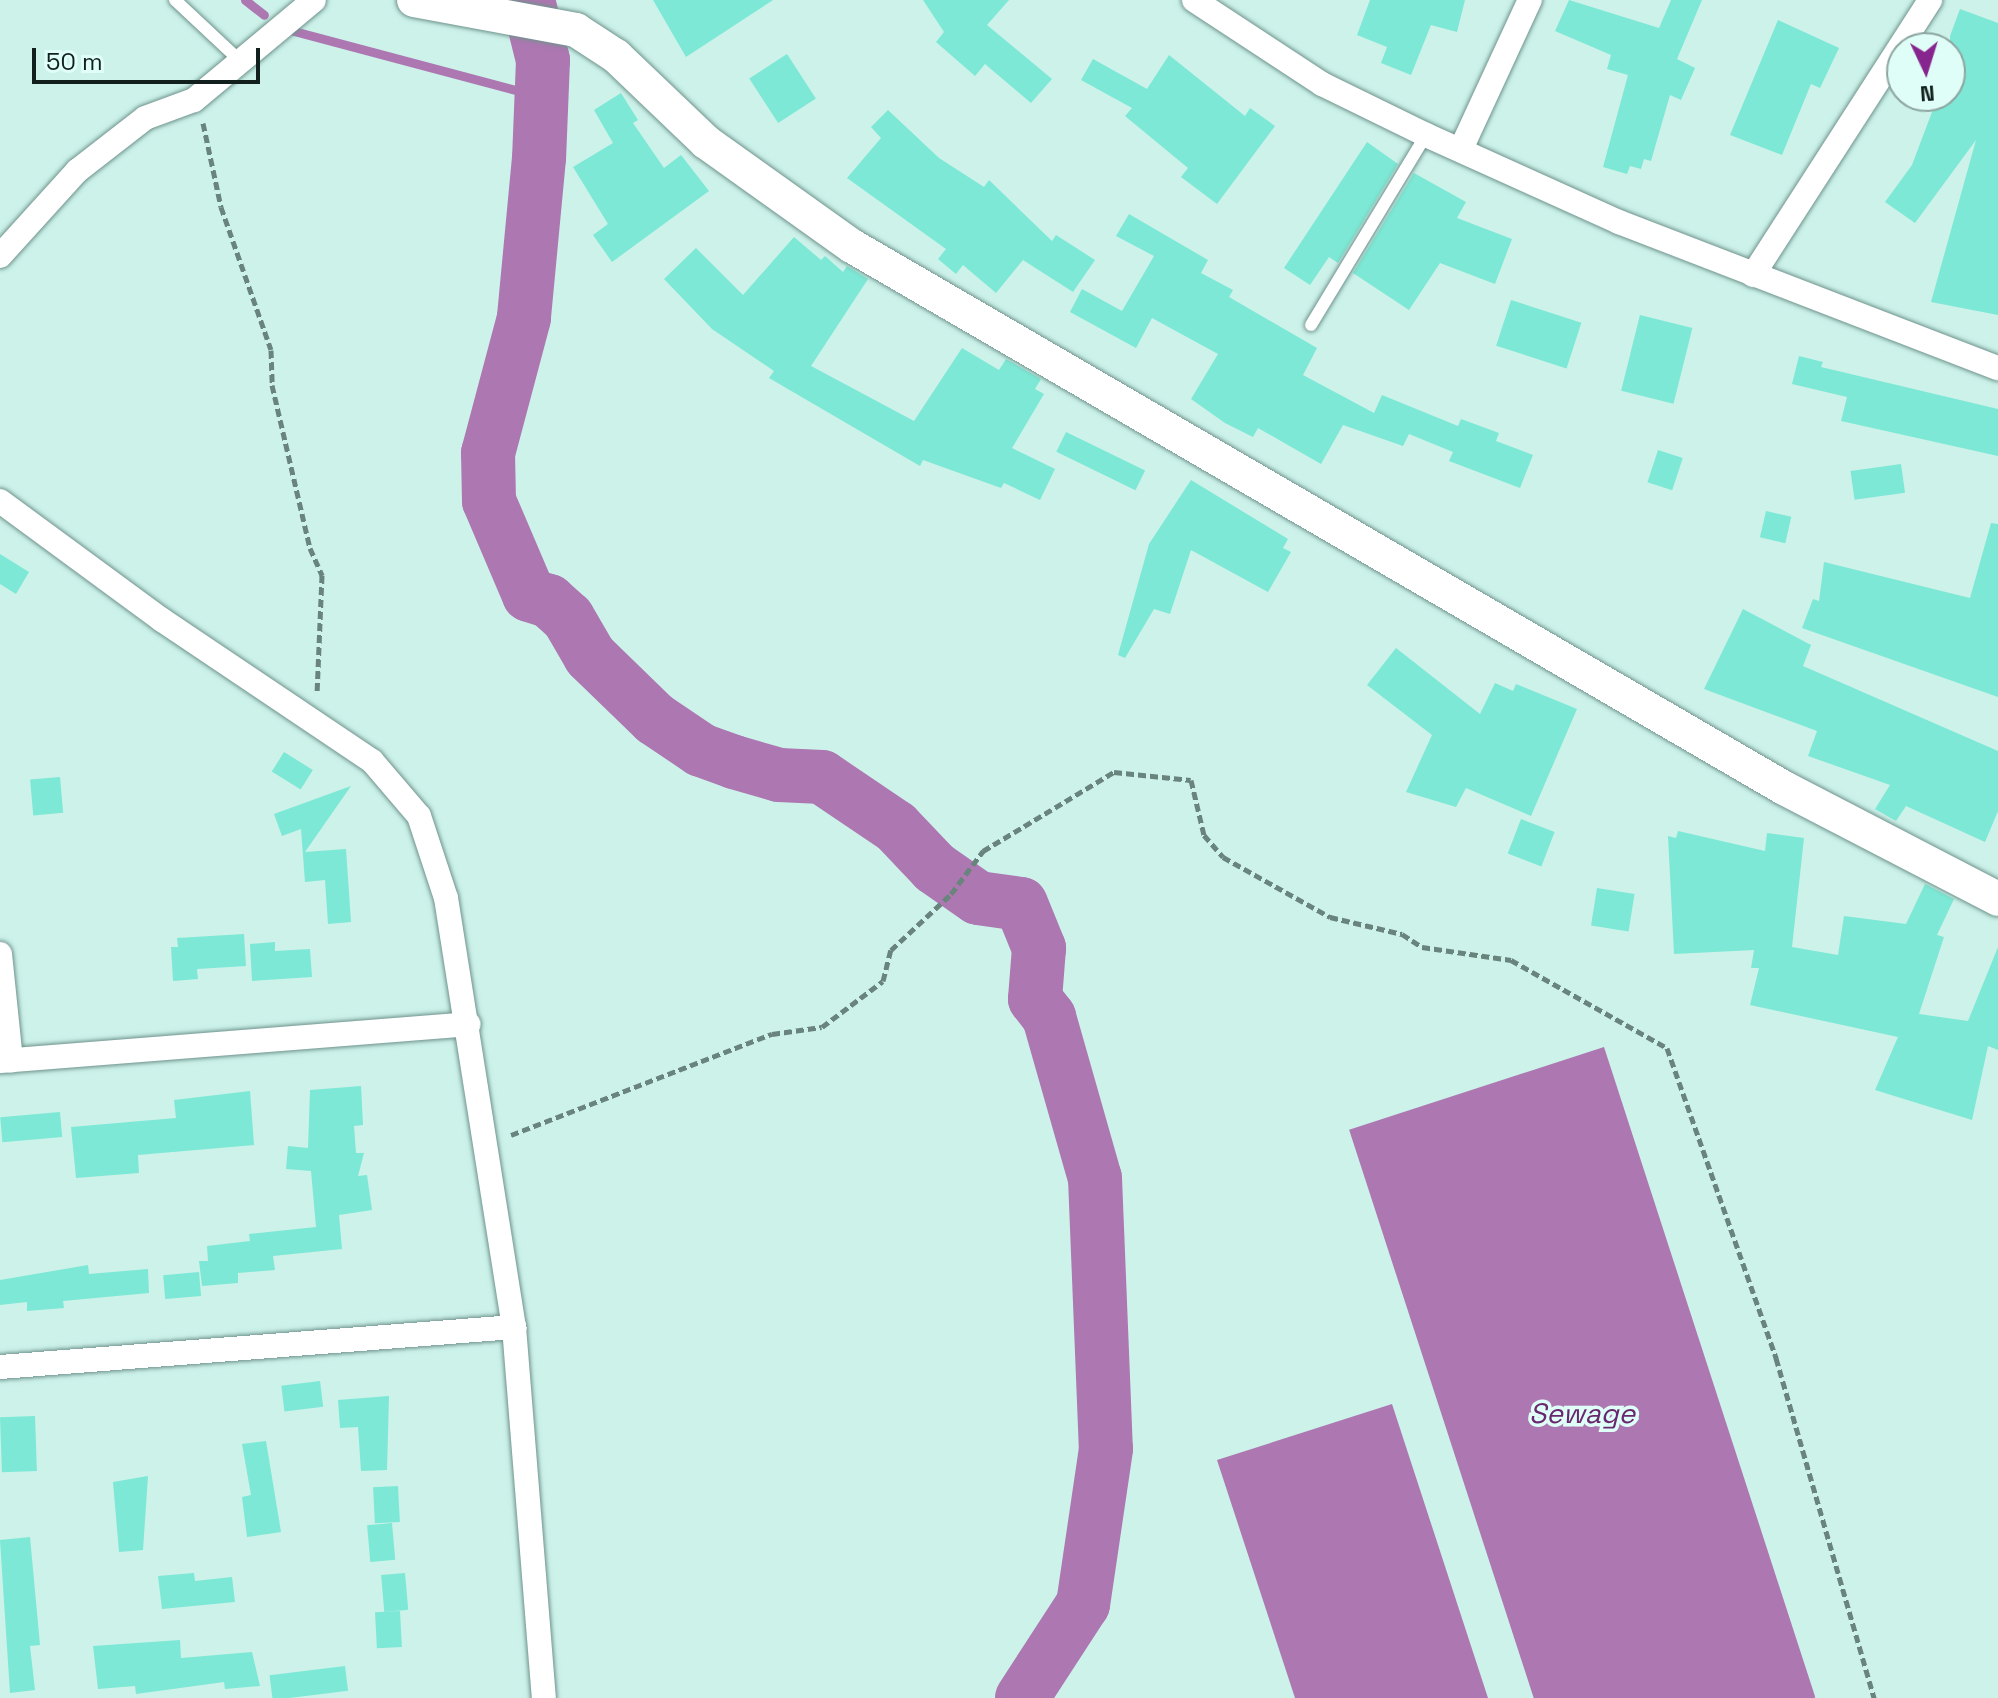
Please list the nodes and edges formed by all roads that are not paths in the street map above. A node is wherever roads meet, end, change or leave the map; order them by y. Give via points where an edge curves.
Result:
1 (175, 0) edge
2 (314, 0) edge
3 (414, 0) edge
4 (1194, 0) edge
5 (1530, 0) edge
6 (1930, 0) edge
7 (238, 59) junction
8 (1426, 135) junction
9 (1461, 149) junction
10 (0, 256) edge
11 (1753, 275) junction
12 (1311, 325) dead end
13 (1998, 368) edge
14 (0, 501) edge
15 (1998, 899) edge
16 (0, 954) edge
17 (469, 1024) junction
18 (6, 1061) edge
19 (514, 1327) junction
20 (0, 1367) edge
21 (544, 1698) edge

1 - 7 lane
2 - 7 street
3 - 15 street via 576,30 616,56 706,142 852,246 1784,788
4 - 8 street via 1322,84
5 - 9 street
6 - 11 street
7 - 10 street via 194,100 145,118 77,171
8 - 9 street
8 - 12 lane
9 - 11 street
11 - 13 street
14 - 17 street via 372,761 419,816 446,898
16 - 18 street
17 - 18 street
17 - 19 street
19 - 20 street
19 - 21 street

